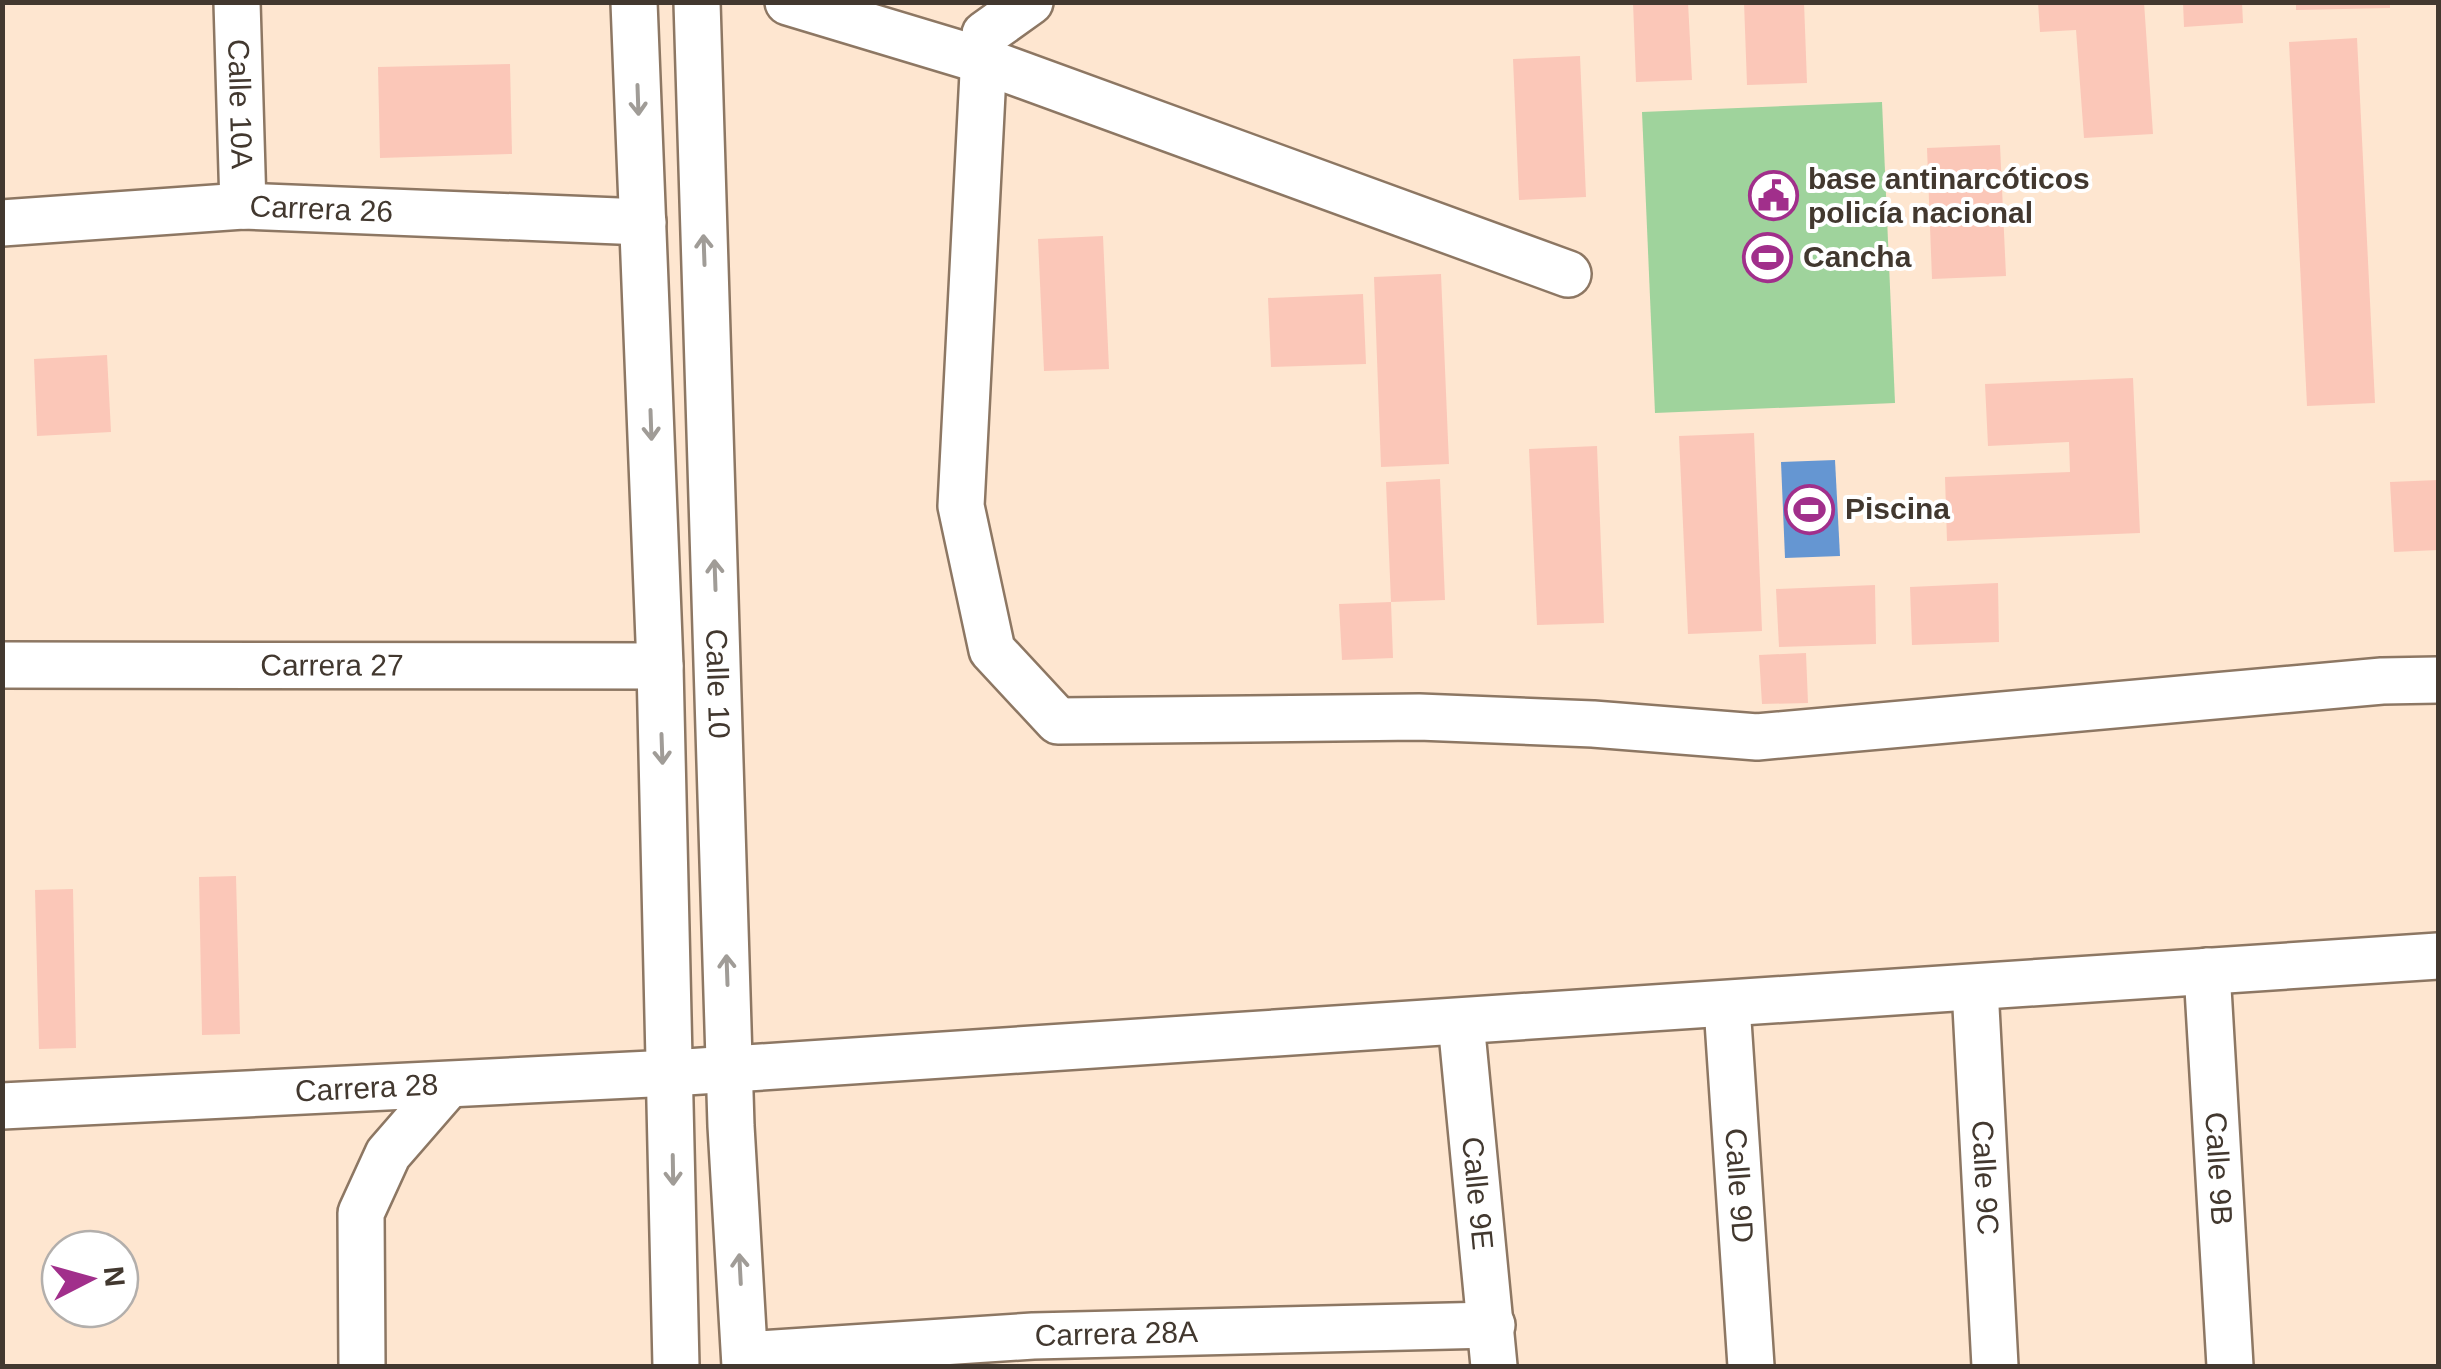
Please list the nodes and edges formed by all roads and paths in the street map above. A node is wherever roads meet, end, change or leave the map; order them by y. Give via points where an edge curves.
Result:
1 (237, 2) edge
2 (634, 2) edge
3 (696, 2) edge
4 (788, 2) edge
5 (1030, 2) edge
6 (984, 62) junction
7 (242, 206) junction
8 (643, 222) junction
9 (2, 223) edge
10 (1568, 274) dead end
11 (2, 666) edge
12 (660, 666) junction
13 (2438, 680) edge
14 (2438, 956) edge
15 (2206, 971) junction
16 (1975, 988) junction
17 (1727, 1006) junction
18 (1462, 1022) junction
19 (730, 1067) junction
20 (672, 1073) junction
21 (448, 1085) junction
22 (2, 1106) edge
23 (1493, 1346) edge
24 (1034, 1351) edge
25 (745, 1361) edge
26 (362, 1366) edge
27 (676, 1366) edge
28 (1751, 1366) edge
29 (1996, 1366) edge
30 (2230, 1366) edge

1 - 7 street, Calle 10A
2 -> 8 street, Calle 10
19 -> 3 street, Calle 10
4 - 6 street
5 - 6 street via 985,34
6 - 10 street
6 - 13 street via 962,506 992,650 1058,721 1419,717 1757,737
7 - 8 street, Carrera 26
7 - 9 street, Carrera 26
8 -> 12 street, Calle 10
11 - 12 street, Carrera 27
12 -> 20 street, Calle 10
14 - 15 street, Carrera 28
15 - 16 street, Carrera 28
15 - 30 street, Calle 9B
16 - 17 street, Carrera 28
16 - 29 street, Calle 9C
17 - 18 street, Carrera 28
17 - 28 street, Calle 9D
18 - 19 street, Carrera 28
18 - 23 street, Calle 9E
19 - 20 street, Carrera 28
25 -> 19 street, Calle 10
20 - 21 street, Carrera 28
20 -> 27 street, Calle 10
21 - 22 street, Carrera 28
21 - 26 street via 388,1154 360,1213
23 - 24 street, Carrera 28A
24 - 25 street, Carrera 28A

